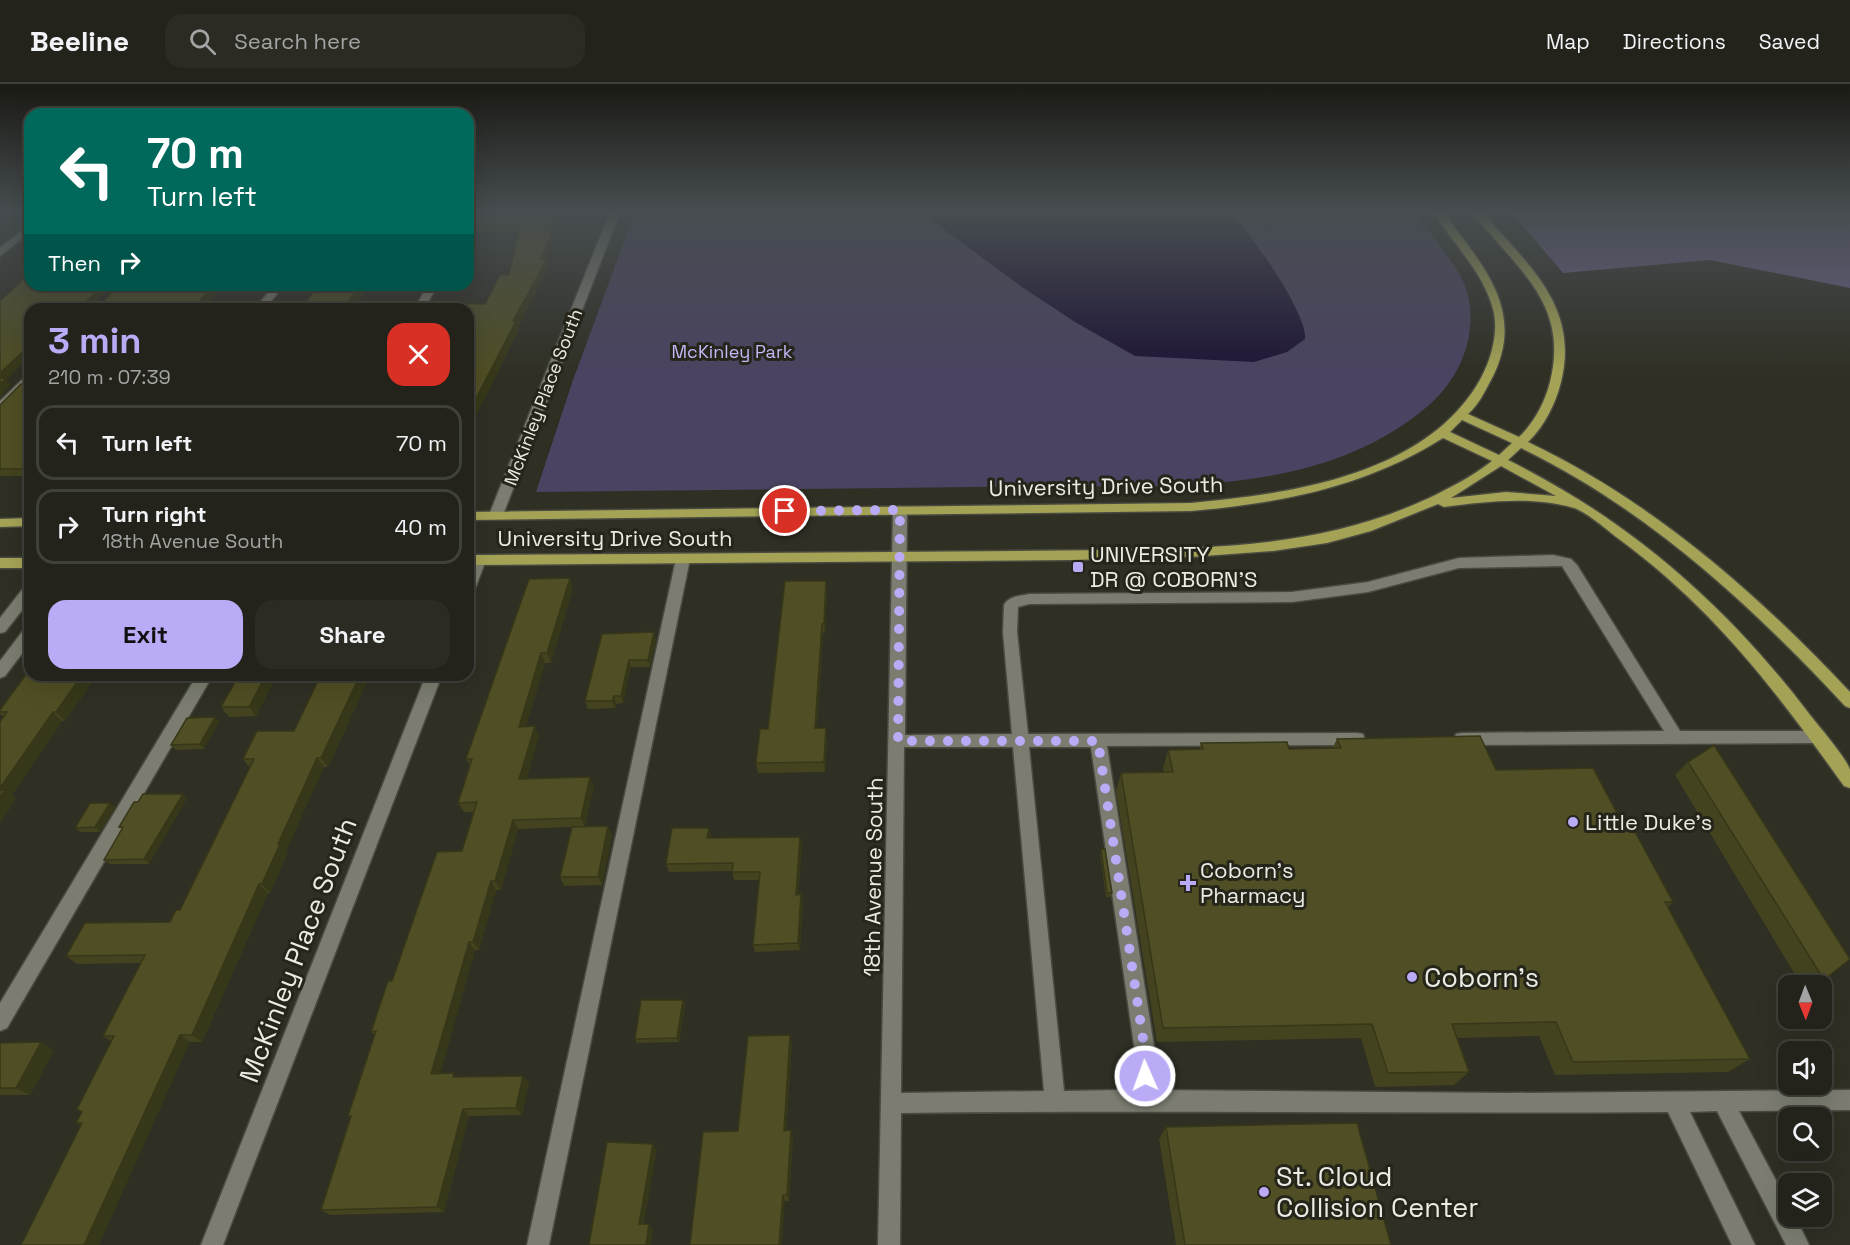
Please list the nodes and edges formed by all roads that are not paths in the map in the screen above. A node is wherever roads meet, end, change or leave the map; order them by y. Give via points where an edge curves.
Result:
1 (594, 266) edge
2 (1475, 266) edge
3 (1523, 266) edge
4 (274, 291) edge
5 (265, 303) edge
6 (24, 384) edge
7 (0, 408) edge
8 (1463, 416) junction
9 (1443, 433) junction
10 (1520, 442) junction
11 (1500, 461) junction
12 (1420, 507) junction
13 (900, 510) junction
14 (1591, 513) junction
15 (496, 515) junction
16 (474, 516) edge
17 (0, 522) edge
18 (24, 522) edge
19 (901, 556) junction
20 (683, 559) junction
21 (474, 560) edge
22 (0, 563) edge
23 (24, 563) edge
24 (24, 597) edge
25 (0, 627) edge
26 (24, 640) edge
27 (0, 672) edge
28 (201, 681) edge
29 (432, 681) edge
30 (1850, 702) edge
31 (1818, 737) junction
32 (1676, 738) junction
33 (1375, 739) edge
34 (1445, 739) edge
35 (898, 741) junction
36 (1022, 741) junction
37 (1098, 741) junction
38 (1850, 781) edge
39 (0, 1021) edge
40 (1055, 1100) junction
41 (1128, 1100) junction
42 (1850, 1100) edge
43 (1674, 1101) junction
44 (1723, 1101) junction
45 (891, 1102) junction
46 (212, 1245) edge
47 (538, 1245) edge
48 (889, 1245) edge
49 (1744, 1245) edge
50 (1798, 1245) edge

1 - 15 street, McKinley Place South
2 - 8 main road, University Drive South via 1499,314 1499,341 1490,375
3 - 10 main road, University Drive South via 1555,317 1559,374 1544,413
4 - 5 street
6 - 7 street
8 - 9 main road, University Drive South
8 - 10 main road
9 - 11 main road
9 - 13 main road, University Drive South via 1358,476 1253,501 1136,509
10 - 11 main road, University Drive South
10 - 30 main road via 1621,500 1709,564 1791,639
11 - 12 main road, University Drive South via 1460,489
11 - 14 main road
12 - 14 main road via 1527,496 1559,501
12 - 19 main road, University Drive South via 1358,530 1285,545 1155,554
13 - 15 main road, University Drive South
13 - 19 street, 18th Avenue South
14 - 31 main road via 1643,550 1705,604 1765,668
15 - 16 main road, University Drive South
17 - 18 main road
19 - 20 main road, University Drive South
19 - 35 street, 18th Avenue South
20 - 21 main road, University Drive South
20 - 47 street
22 - 23 main road
24 - 25 street
26 - 27 street
28 - 39 street
29 - 46 street, McKinley Place South
31 - 32 street
31 - 38 main road
32 - 34 street
32 - 36 street via 1572,568 1566,562 1532,560 1459,563 1368,588 1292,597 1018,601 1011,605 1009,613
33 - 37 street
35 - 36 street
35 - 45 street, 18th Avenue South
36 - 37 street
36 - 40 street
37 - 41 street via 1146,1059 1145,1076
40 - 41 street
40 - 45 street
41 - 43 street
42 - 44 street
43 - 44 street
43 - 49 street
44 - 50 street
45 - 48 street, 18th Avenue South

